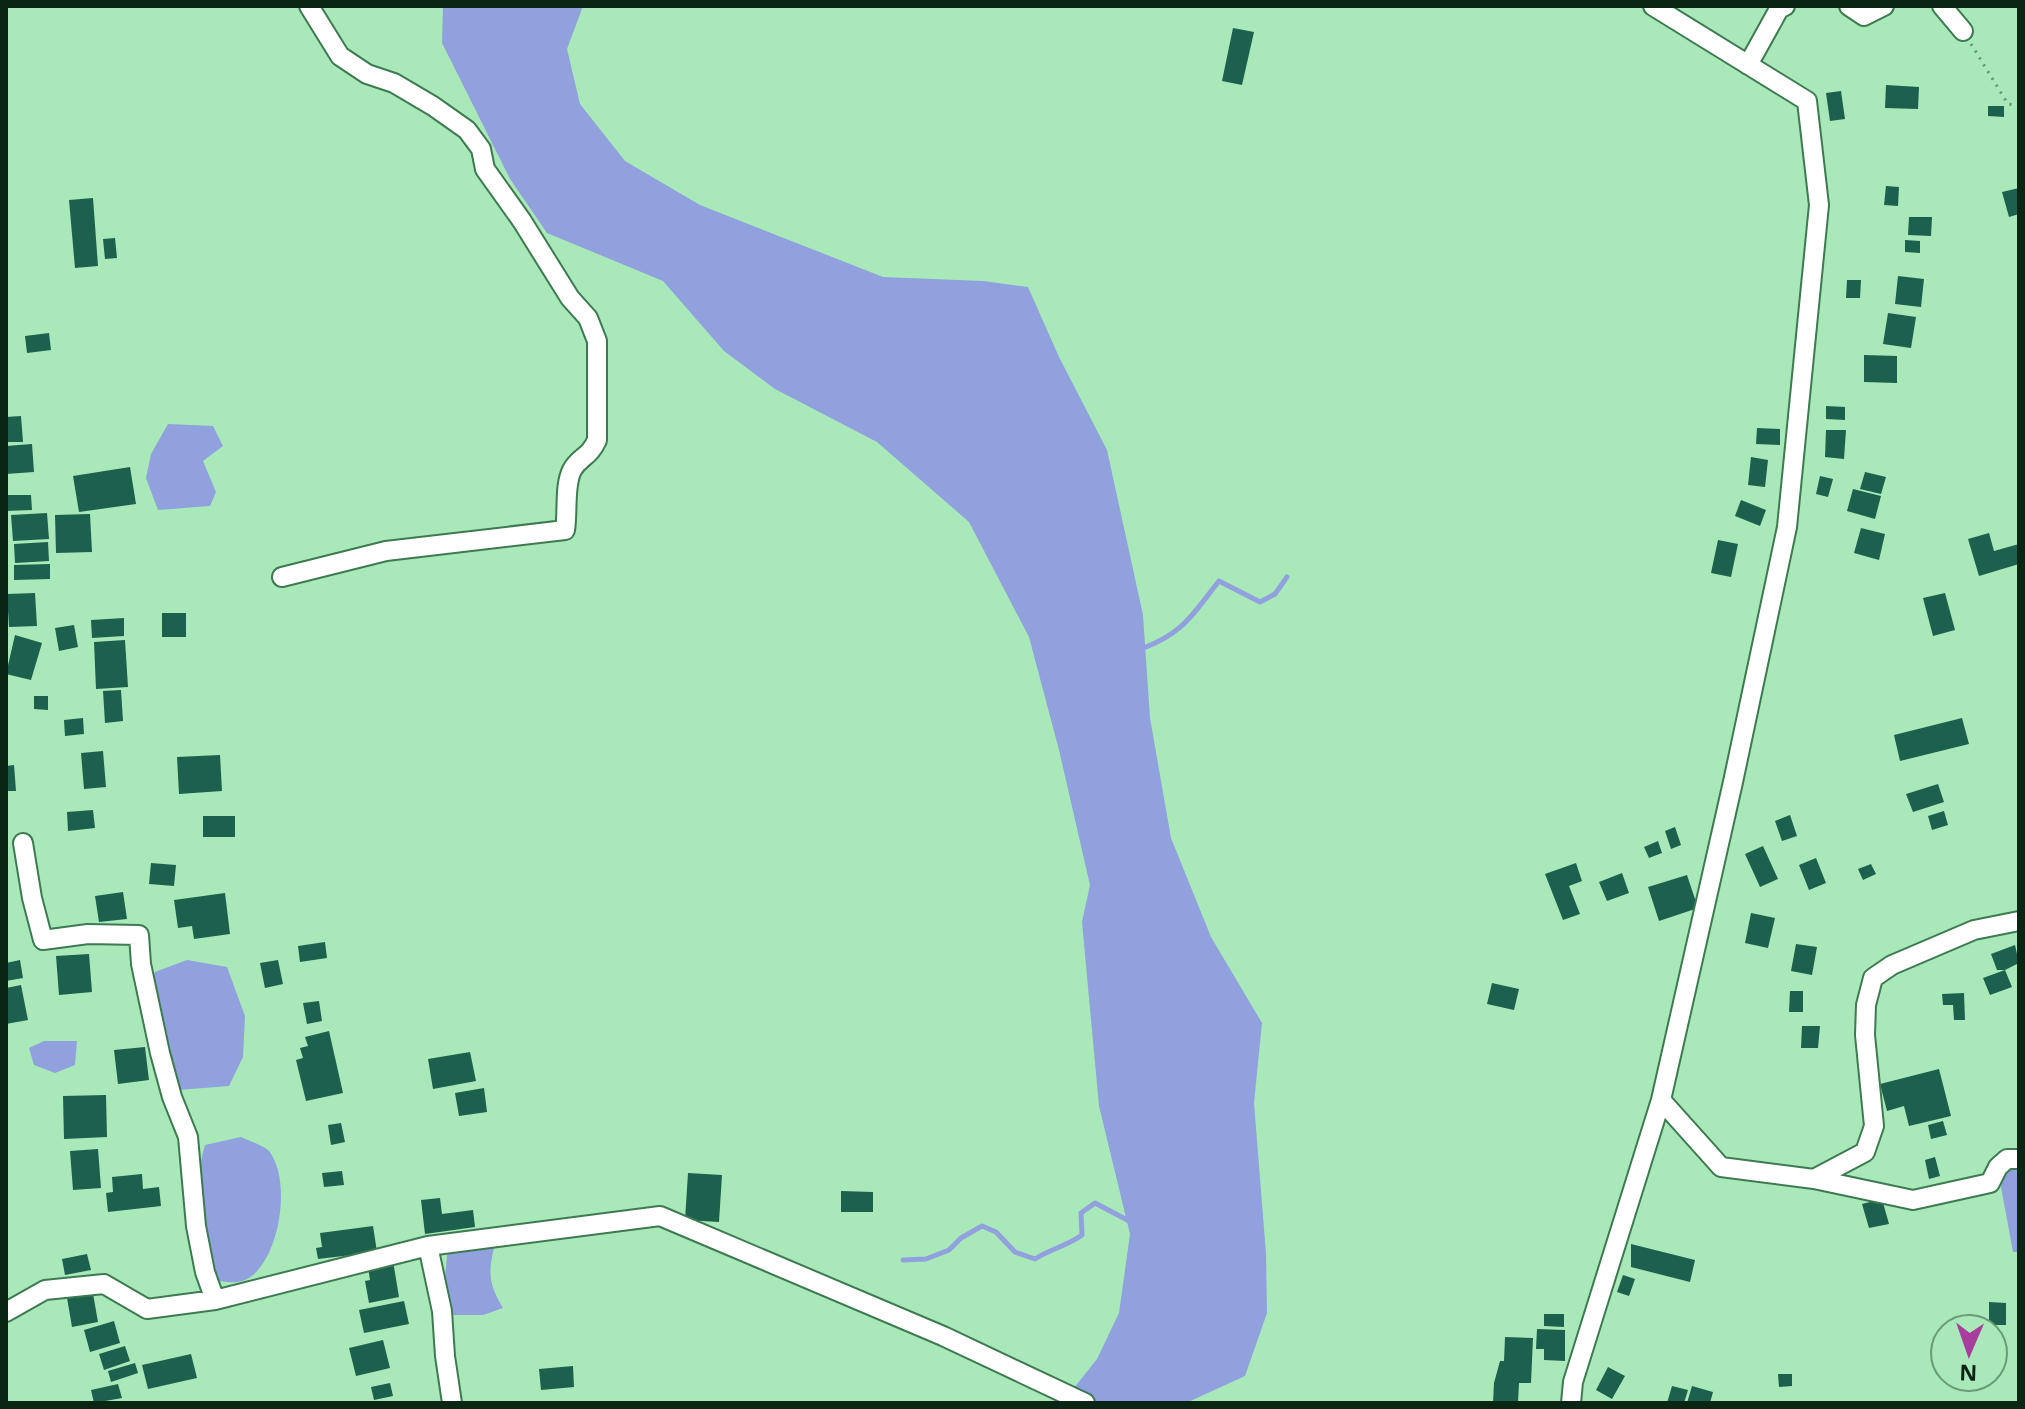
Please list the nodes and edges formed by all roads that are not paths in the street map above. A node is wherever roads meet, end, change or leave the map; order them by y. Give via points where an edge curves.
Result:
1 (309, 6) edge
2 (1653, 6) edge
3 (1785, 6) edge
4 (1849, 6) edge
5 (1884, 6) edge
6 (1942, 6) edge
7 (1963, 31) road end
8 (1748, 65) junction
9 (282, 577) dead end
10 (23, 843) dead end
11 (2019, 921) edge
12 (1661, 1100) junction
13 (2019, 1159) edge
14 (1814, 1179) junction
15 (428, 1246) junction
16 (215, 1300) junction
17 (6, 1312) edge
18 (452, 1403) edge
19 (1085, 1403) edge
20 (1571, 1403) edge

1 - 9 street via 340,56 433,106 467,130 481,149 485,169 588,318 597,341 597,440 570,473 565,530 386,551
2 - 8 street
3 - 8 street
4 - 5 street via 1864,16
6 - 7 street
8 - 12 street via 1807,101 1819,205 1787,527
10 - 16 street via 43,940 139,935 160,1053 188,1137 196,1226
11 - 14 street via 1974,930 1873,978 1865,1035 1874,1126 1865,1152
12 - 14 street via 1721,1167
12 - 20 street via 1573,1382
13 - 14 street via 2007,1159 1990,1183 1913,1200
15 - 16 street
15 - 18 street via 442,1311
15 - 19 street via 660,1216 943,1336
16 - 17 street via 147,1309 104,1284 45,1290

